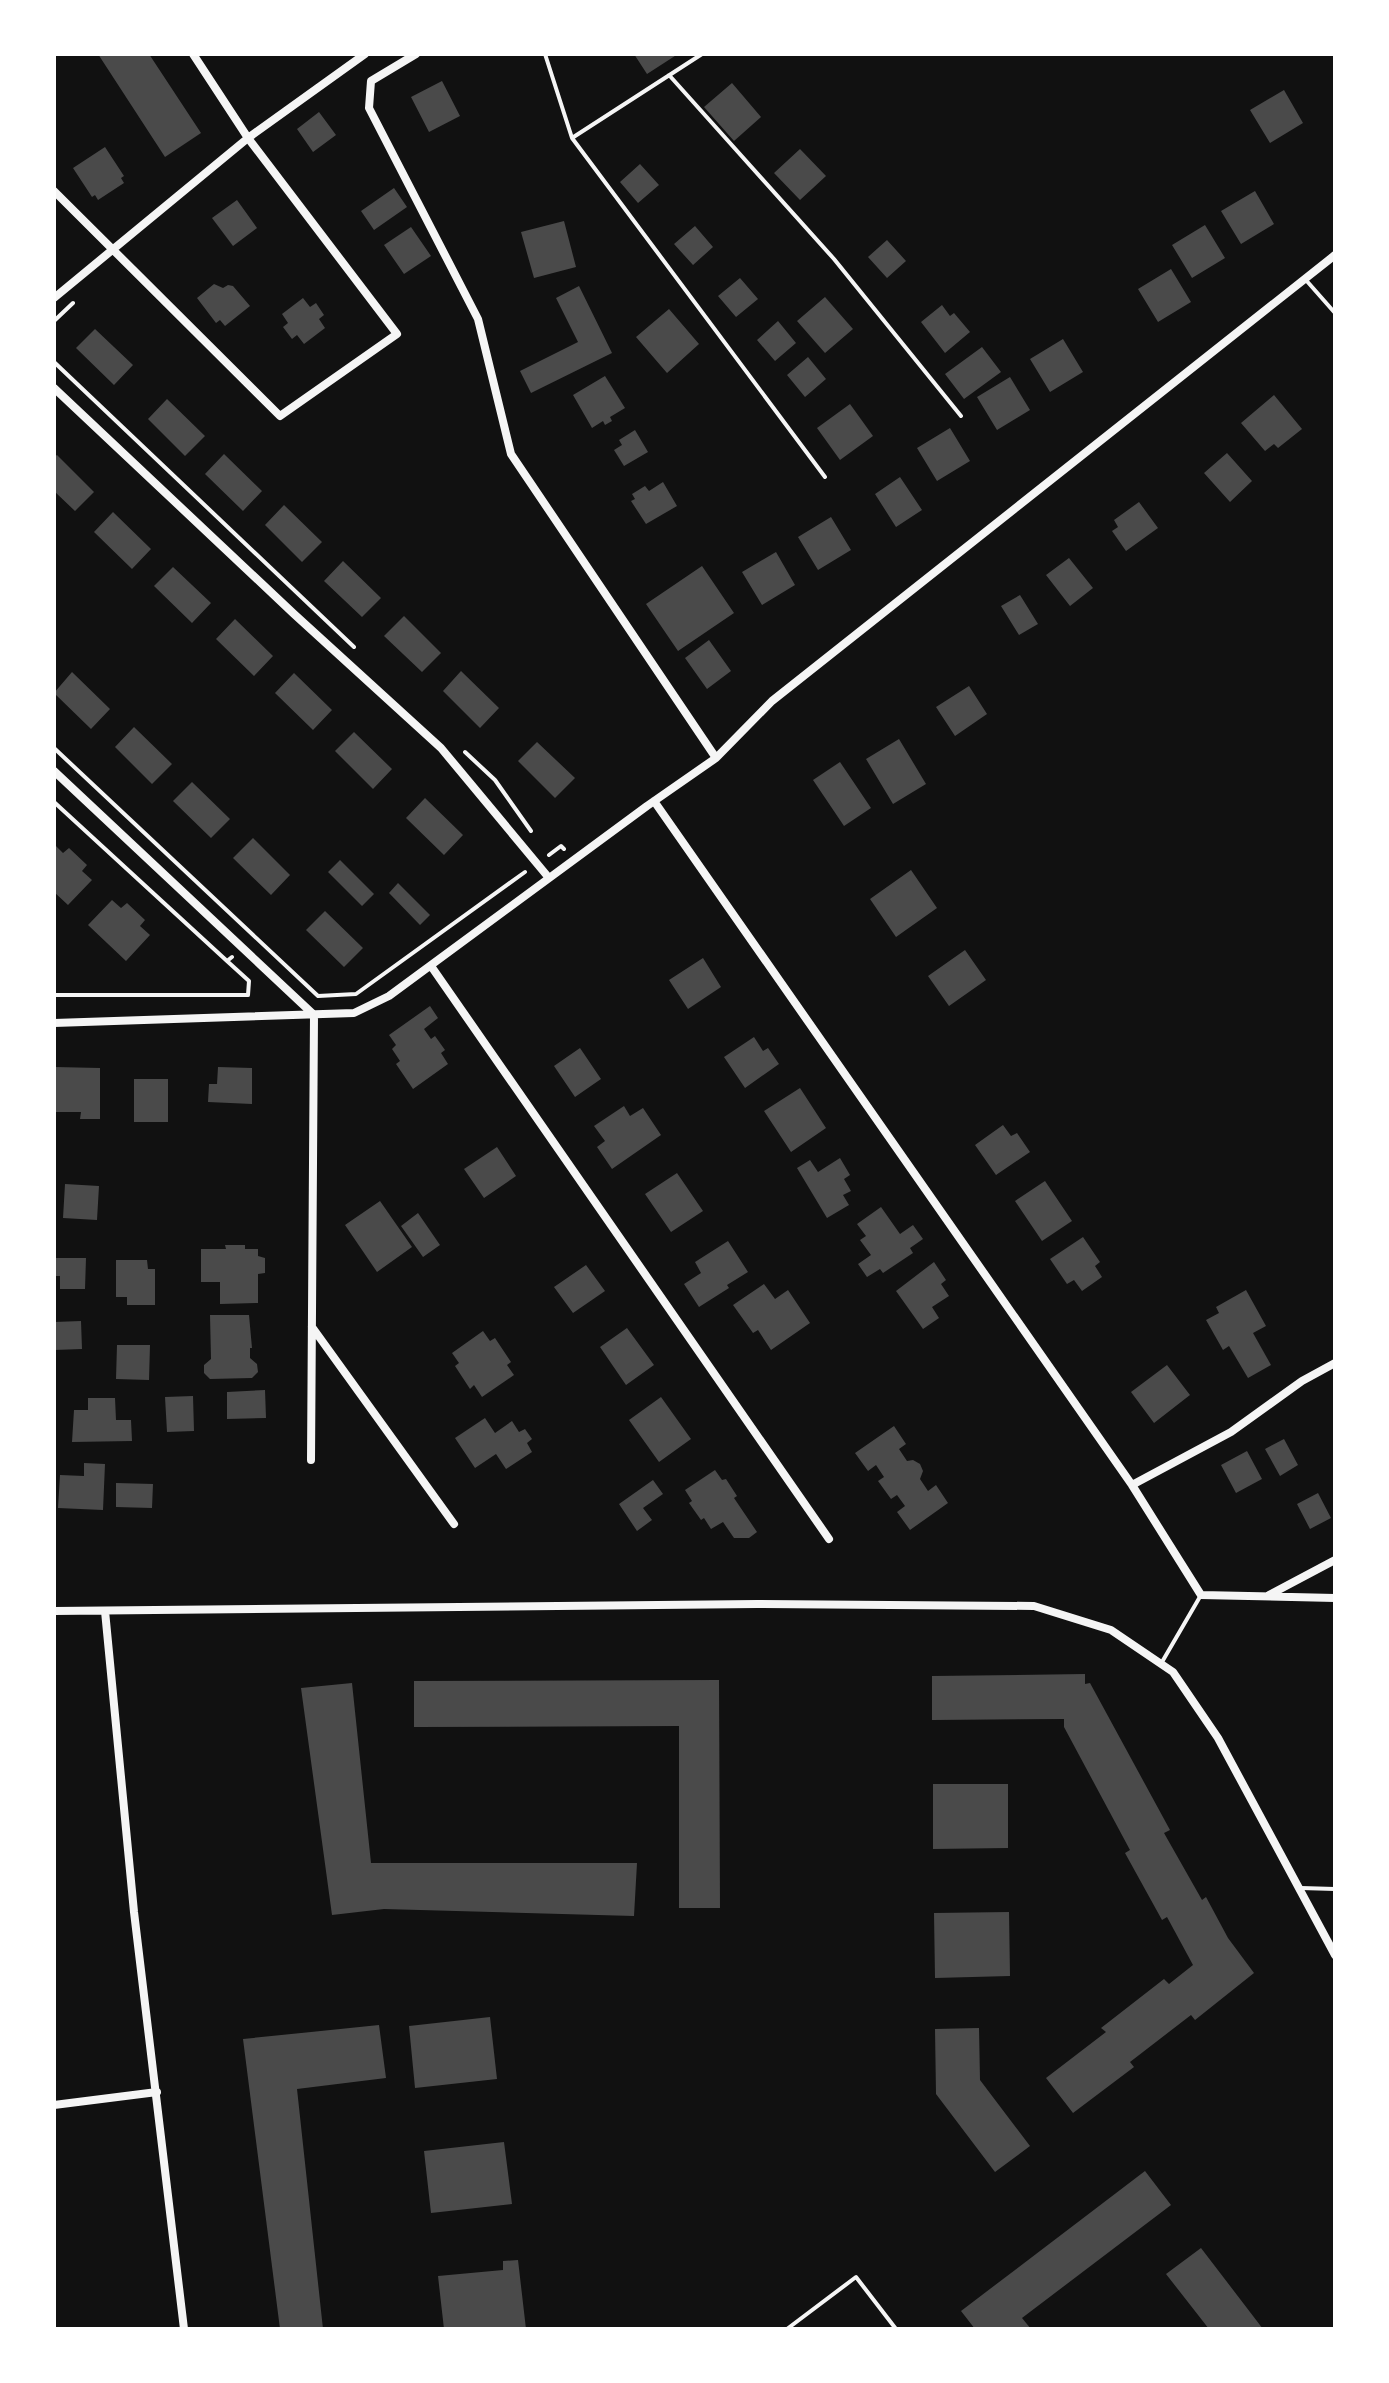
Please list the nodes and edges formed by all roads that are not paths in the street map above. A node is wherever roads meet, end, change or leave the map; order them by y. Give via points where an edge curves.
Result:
1 (193, 54) edge
2 (365, 54) edge
3 (416, 54) edge
4 (545, 54) edge
5 (702, 54) edge
6 (669, 75) junction
7 (248, 138) junction
8 (572, 138) junction
9 (54, 191) edge
10 (113, 249) junction
11 (1335, 255) edge
12 (1305, 279) junction
13 (54, 298) edge
14 (1335, 313) edge
15 (54, 388) edge
16 (961, 416) dead end
17 (825, 477) dead end
18 (716, 758) junction
19 (54, 771) edge
20 (654, 801) junction
21 (549, 878) junction
22 (431, 966) junction
23 (314, 1015) junction
24 (54, 1023) edge
25 (312, 1326) junction
26 (1335, 1363) edge
27 (311, 1460) dead end
28 (1132, 1485) junction
29 (454, 1524) dead end
30 (829, 1539) dead end
31 (1335, 1560) edge
32 (1201, 1595) junction
33 (1268, 1595) junction
34 (1335, 1598) edge
35 (54, 1611) edge
36 (105, 1611) junction
37 (1161, 1664) junction
38 (1299, 1888) junction
39 (1335, 1889) edge
40 (1335, 1955) edge
41 (157, 2092) junction
42 (54, 2105) edge
43 (184, 2329) edge
44 (787, 2329) edge
45 (896, 2329) edge

1 - 7 street
2 - 7 street
3 - 18 street via 371,81 369,108 478,319 511,454
4 - 8 lane
5 - 6 lane
6 - 8 lane
6 - 16 lane via 834,259
7 - 10 street
7 - 10 street via 397,334 280,416
8 - 17 lane
9 - 10 street
10 - 13 street
11 - 12 street
12 - 14 lane
12 - 18 street via 772,701
15 - 21 street via 441,748
18 - 20 street
19 - 23 street
20 - 21 street
20 - 28 street
21 - 22 street
22 - 23 street via 354,1013
22 - 30 street
23 - 24 street
23 - 25 street
25 - 27 street
25 - 29 street
26 - 28 street via 1231,1432
28 - 32 street
31 - 33 street
32 - 33 street
32 - 37 lane
33 - 34 street
35 - 36 street
36 - 37 street via 1034,1606 1111,1630
36 - 41 street
37 - 38 street via 1173,1672 1218,1738
38 - 39 lane
38 - 40 street
41 - 42 street
41 - 43 street
44 - 45 lane via 856,2277

